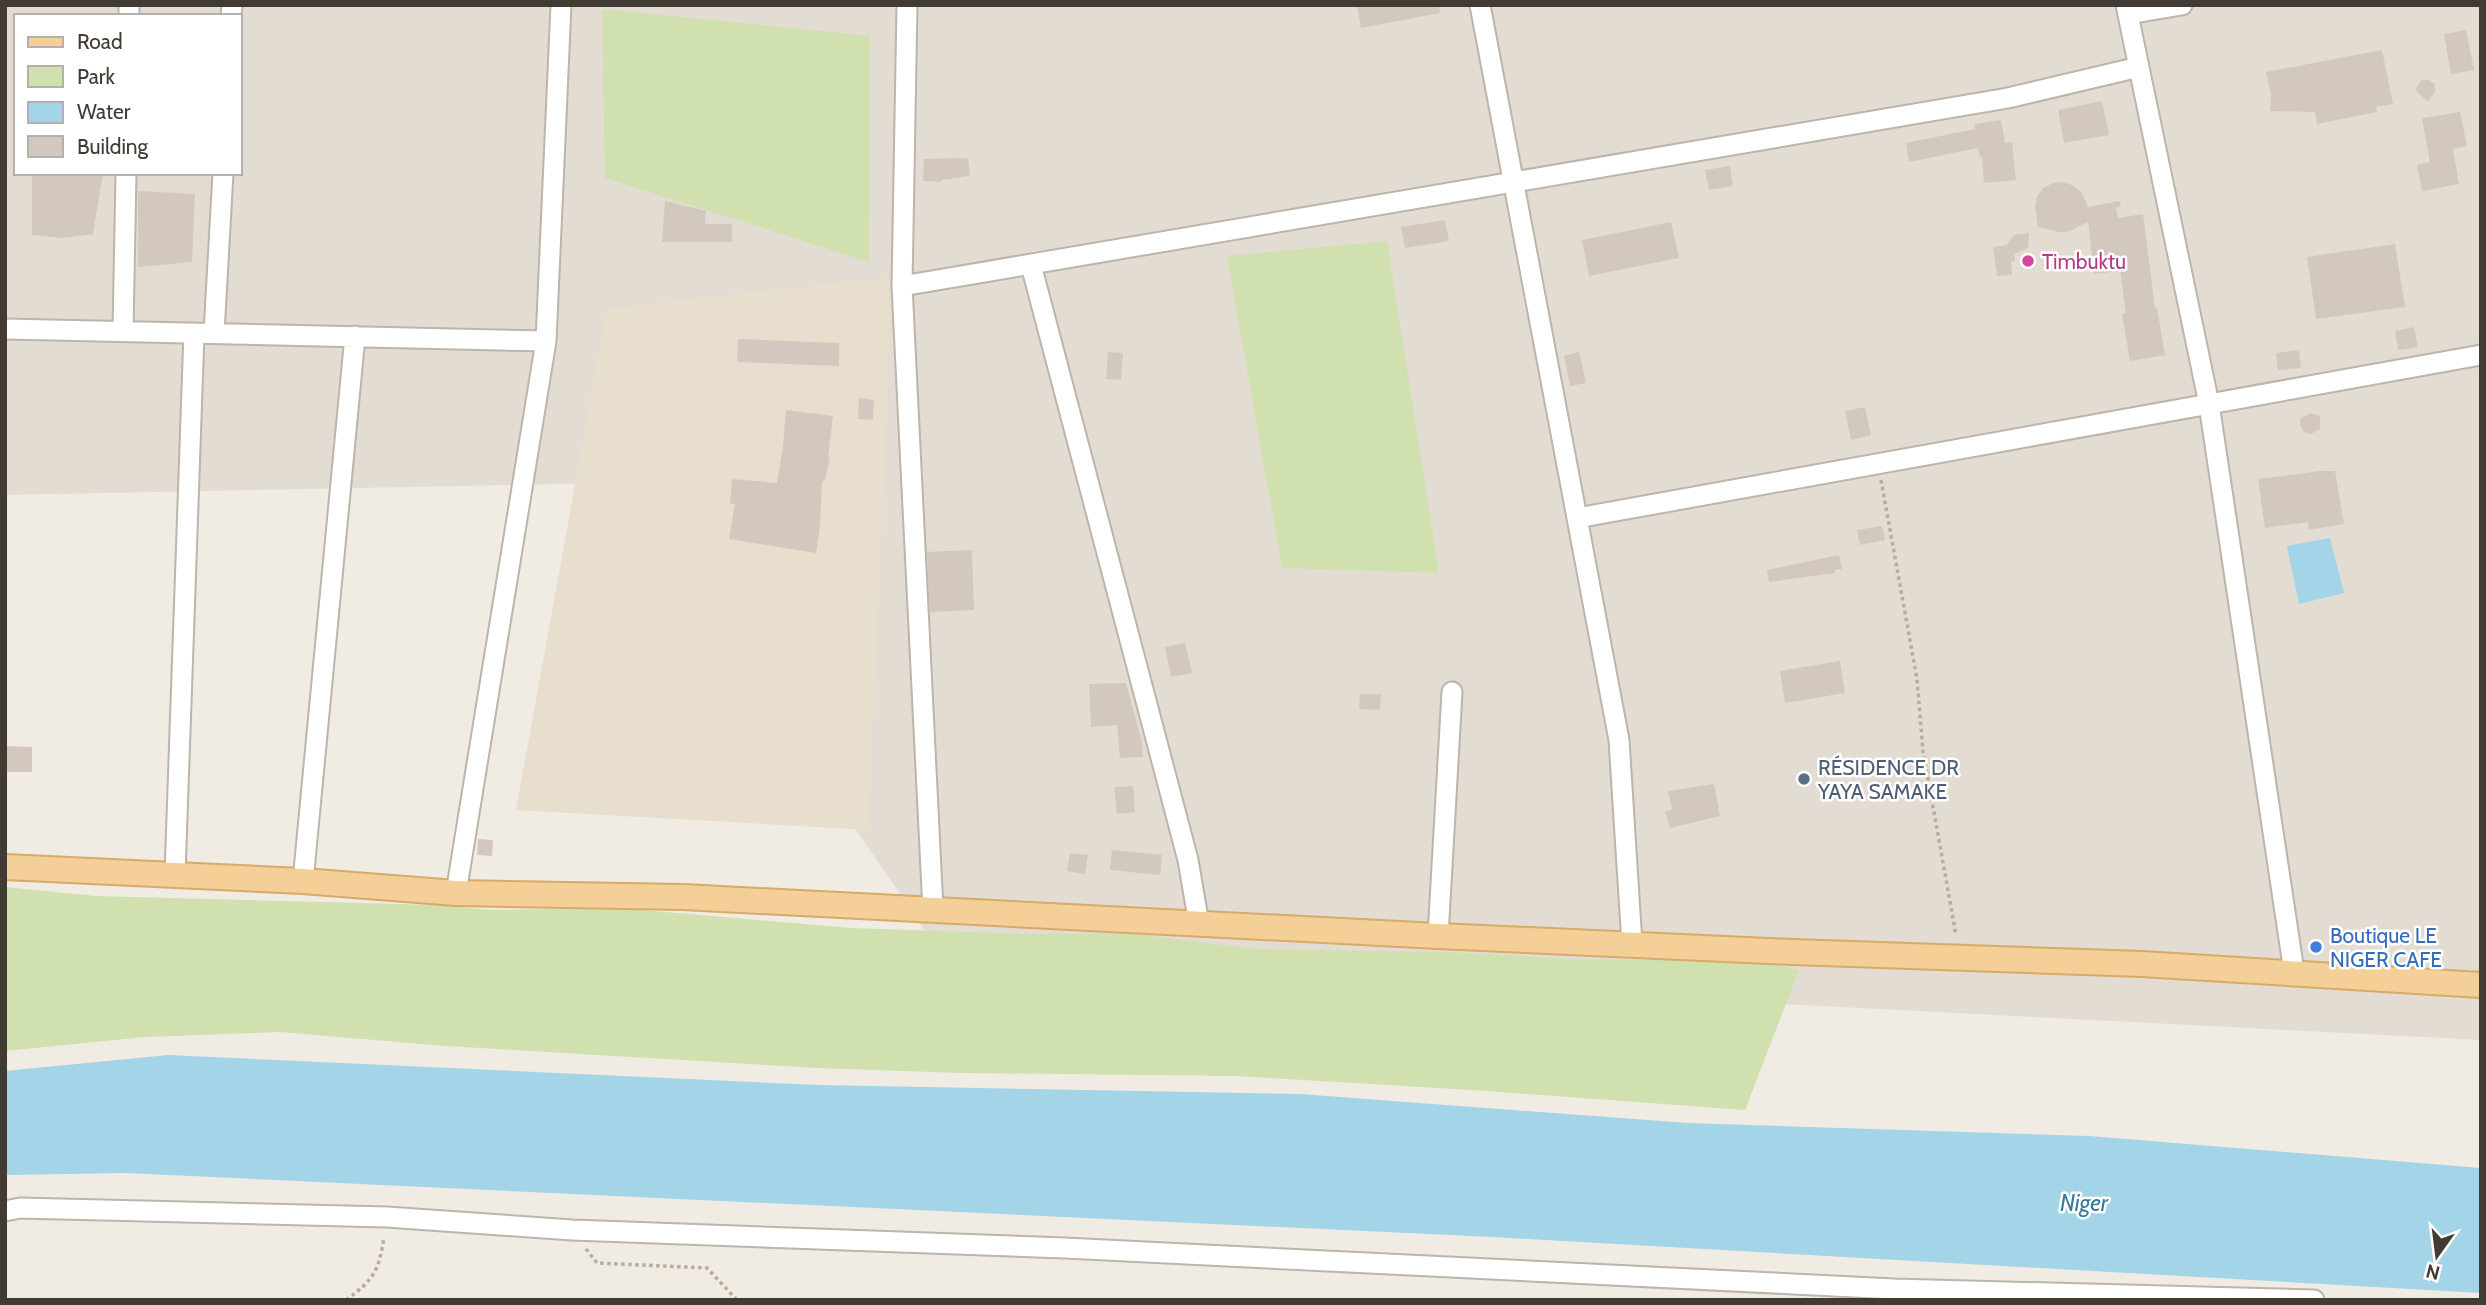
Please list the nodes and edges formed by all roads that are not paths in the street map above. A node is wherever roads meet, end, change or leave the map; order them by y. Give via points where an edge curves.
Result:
1 (561, 5) edge
2 (907, 5) edge
3 (1479, 5) edge
4 (2182, 5) edge
5 (2127, 10) edge
6 (2139, 67) junction
7 (126, 175) edge
8 (223, 175) edge
9 (1514, 182) junction
10 (1031, 265) junction
11 (902, 286) junction
12 (5, 329) edge
13 (123, 331) junction
14 (194, 333) junction
15 (214, 334) junction
16 (355, 336) junction
17 (546, 341) junction
18 (2481, 355) edge
19 (2209, 404) junction
20 (1577, 518) junction
21 (1452, 692) dead end
22 (5, 867) edge
23 (176, 874) junction
24 (303, 881) junction
25 (456, 893) junction
26 (933, 910) junction
27 (1199, 924) junction
28 (1438, 936) junction
29 (1632, 944) junction
30 (2294, 972) junction
31 (2481, 985) edge
32 (5, 1211) edge
33 (2314, 1300) edge

1 - 17 street
2 - 11 street
3 - 9 street
4 - 5 street
5 - 6 street
6 - 9 street via 2008,98
6 - 19 street
7 - 13 street
8 - 15 street
9 - 10 street
9 - 20 street
10 - 11 street
10 - 27 street via 1188,860
11 - 26 street
12 - 13 street
13 - 14 street
14 - 15 street
14 - 23 street
15 - 16 street
16 - 17 street
16 - 24 street
17 - 25 street
18 - 19 street
19 - 20 street
19 - 30 street
20 - 29 street via 1619,740
21 - 28 street
22 - 23 main road
23 - 24 main road
24 - 25 main road
25 - 26 main road via 683,897
26 - 27 main road
27 - 28 main road
28 - 29 main road
29 - 30 main road
30 - 31 main road
32 - 33 street via 387,1217 572,1230 1065,1248 1880,1289

